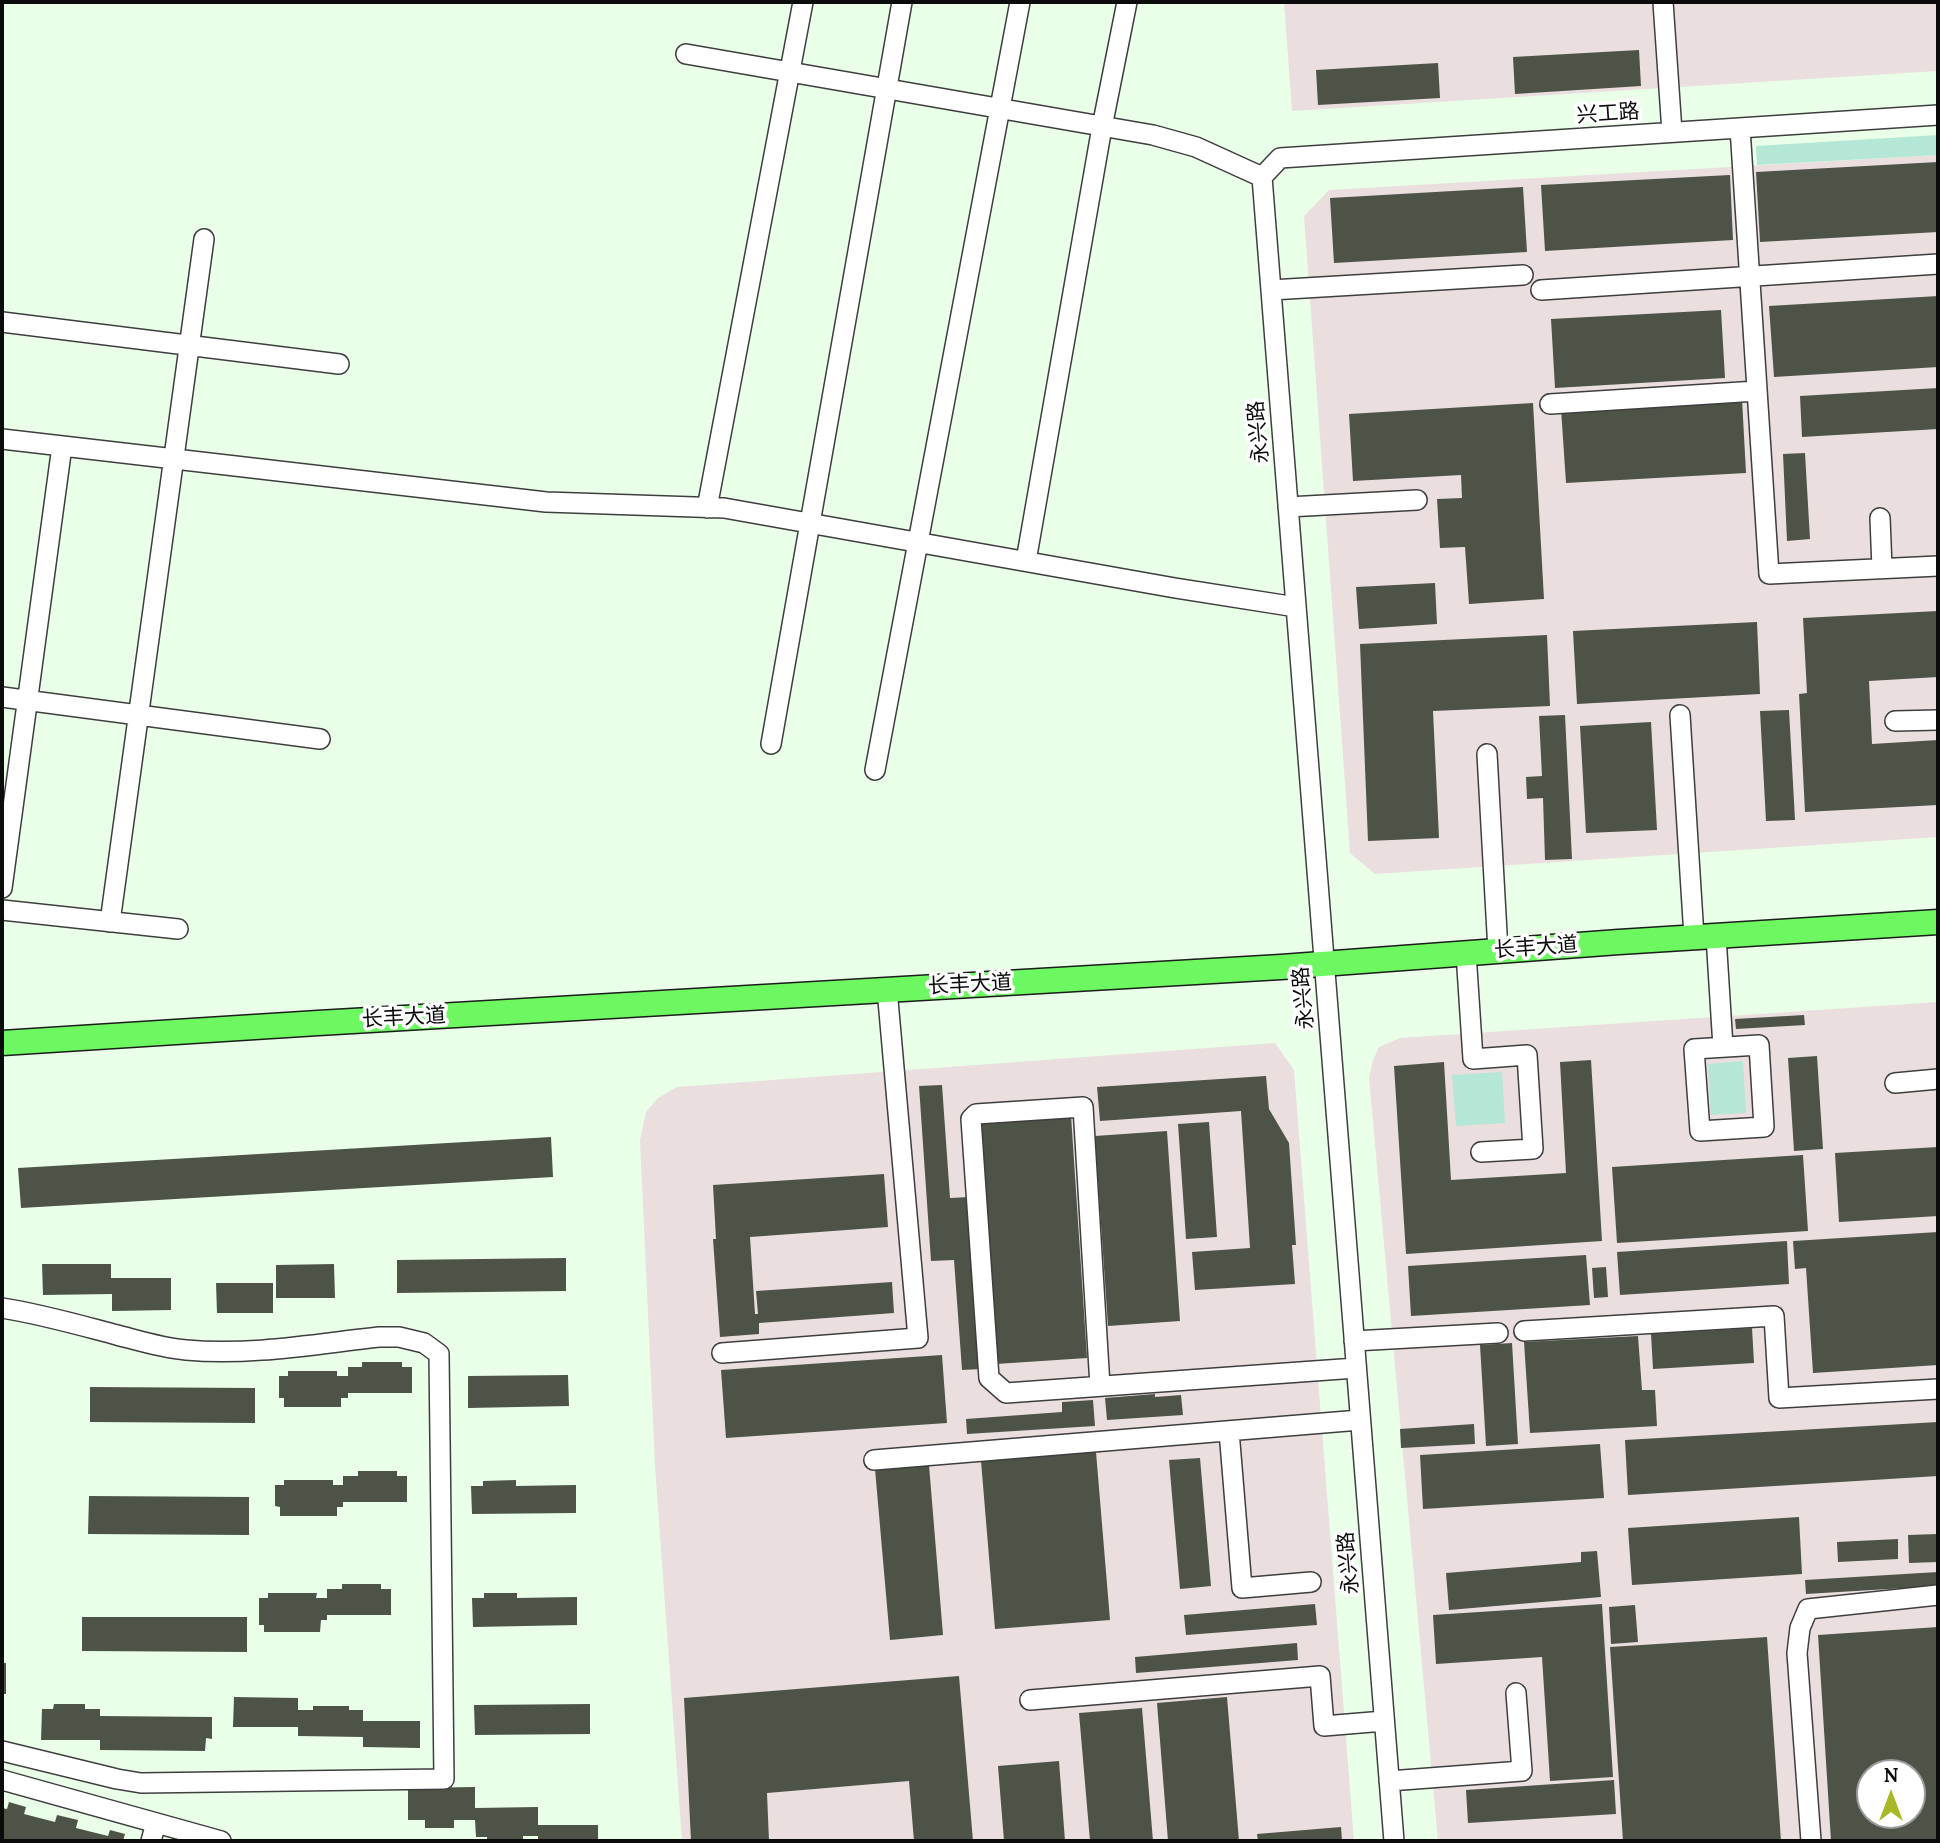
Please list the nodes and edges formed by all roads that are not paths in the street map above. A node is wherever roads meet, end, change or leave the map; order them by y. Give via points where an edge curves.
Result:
1 (803, 2) edge
2 (902, 2) edge
3 (1020, 2) edge
4 (1127, 2) edge
5 (1663, 2) edge
6 (686, 54) dead end
7 (790, 72) junction
8 (887, 89) junction
9 (1000, 109) junction
10 (1938, 115) edge
11 (1102, 127) junction
12 (1740, 128) junction
13 (1672, 132) junction
14 (1262, 177) junction
15 (204, 239) dead end
16 (1938, 264) edge
17 (1523, 275) dead end
18 (1750, 276) junction
19 (1541, 289) dead end
20 (1271, 290) junction
21 (2, 322) edge
22 (189, 345) junction
23 (339, 364) dead end
24 (1757, 391) junction
25 (1550, 404) dead end
26 (2, 439) edge
27 (62, 446) junction
28 (174, 458) junction
29 (1417, 500) dead end
30 (1288, 507) junction
31 (707, 508) junction
32 (1880, 518) dead end
33 (810, 524) junction
34 (918, 542) junction
35 (1026, 561) junction
36 (1938, 566) edge
37 (1882, 568) junction
38 (1296, 607) junction
39 (2, 697) edge
40 (27, 701) junction
41 (139, 715) junction
42 (1680, 715) dead end
43 (1938, 720) edge
44 (1895, 721) dead end
45 (320, 739) dead end
46 (771, 744) dead end
47 (1487, 754) dead end
48 (875, 769) dead end
49 (2, 888) edge
50 (2, 910) edge
51 (110, 922) junction
52 (1938, 922) edge
53 (178, 929) dead end
54 (1705, 937) junction
55 (1498, 951) junction
56 (1466, 953) junction
57 (1324, 963) junction
58 (887, 989) junction
59 (2, 1044) edge
60 (1723, 1047) junction
61 (1938, 1079) edge
62 (1895, 1083) dead end
63 (1481, 1153) dead end
64 (2, 1308) edge
65 (1524, 1331) dead end
66 (1498, 1332) dead end
67 (1354, 1341) junction
68 (722, 1353) dead end
69 (1356, 1368) junction
70 (1100, 1386) junction
71 (1938, 1389) edge
72 (1360, 1420) junction
73 (1229, 1431) junction
74 (874, 1460) dead end
75 (1311, 1582) dead end
76 (1938, 1595) edge
77 (1516, 1693) dead end
78 (1030, 1700) dead end
79 (1384, 1721) junction
80 (2, 1751) edge
81 (2, 1780) edge
82 (1389, 1782) junction
83 (153, 1832) edge
84 (220, 1841) edge
85 (1394, 1841) edge
86 (1811, 1841) edge

1 - 7 street
2 - 8 street
3 - 9 street
4 - 11 street
5 - 13 street
6 - 7 street
7 - 8 street
7 - 31 street
8 - 9 street
8 - 33 street
9 - 11 street
9 - 34 street
10 - 12 street, 兴工路
11 - 14 street via 1196,147
11 - 35 street
12 - 13 street, 兴工路
12 - 18 street
13 - 14 street, 兴工路 via 1280,158
14 - 20 street, 永兴路
15 - 22 street
16 - 18 street
17 - 20 street
18 - 19 street
18 - 24 street
20 - 30 street, 永兴路
21 - 22 street
22 - 23 street
22 - 28 street
24 - 25 street
24 - 37 street via 1769,574
26 - 27 street
27 - 28 street
27 - 40 street
28 - 31 street via 546,502
28 - 41 street
29 - 30 street
30 - 38 street, 永兴路
31 - 33 street
32 - 37 street
33 - 34 street
33 - 46 street
34 - 35 street
34 - 48 street
35 - 38 street
36 - 37 street
38 - 57 street, 永兴路
39 - 40 street
40 - 41 street
40 - 49 street
41 - 45 street
41 - 51 street
42 - 54 street
43 - 44 street
47 - 55 street
50 - 51 street
51 - 53 street
52 - 54 main road, 长丰大道
54 - 55 main road, 长丰大道
54 - 60 street
55 - 56 main road, 长丰大道
56 - 57 main road, 长丰大道
56 - 63 street via 1473,1059 1527,1055 1533,1149
57 - 58 main road, 长丰大道
57 - 67 street, 永兴路
58 - 59 main road, 长丰大道
58 - 68 street via 918,1338
60 - 60 street via 1759,1045 1764,1127 1700,1131 1694,1049
61 - 62 street
64 - 80 street via 184,1350 258,1350 399,1337 424,1343 439,1354 444,1779 141,1783
65 - 71 street via 1774,1316 1779,1398
66 - 67 street
67 - 69 street, 永兴路
69 - 70 street
69 - 72 street, 永兴路
70 - 70 street via 1006,1393 989,1378 971,1119 976,1114 1083,1107
72 - 73 street
72 - 79 street, 永兴路
73 - 74 street
73 - 75 street via 1242,1588
76 - 86 street via 1808,1609 1797,1653
77 - 82 street via 1522,1771
78 - 79 street via 1320,1676 1324,1726
79 - 82 street, 永兴路
81 - 83 street
82 - 85 street, 永兴路
83 - 84 street

